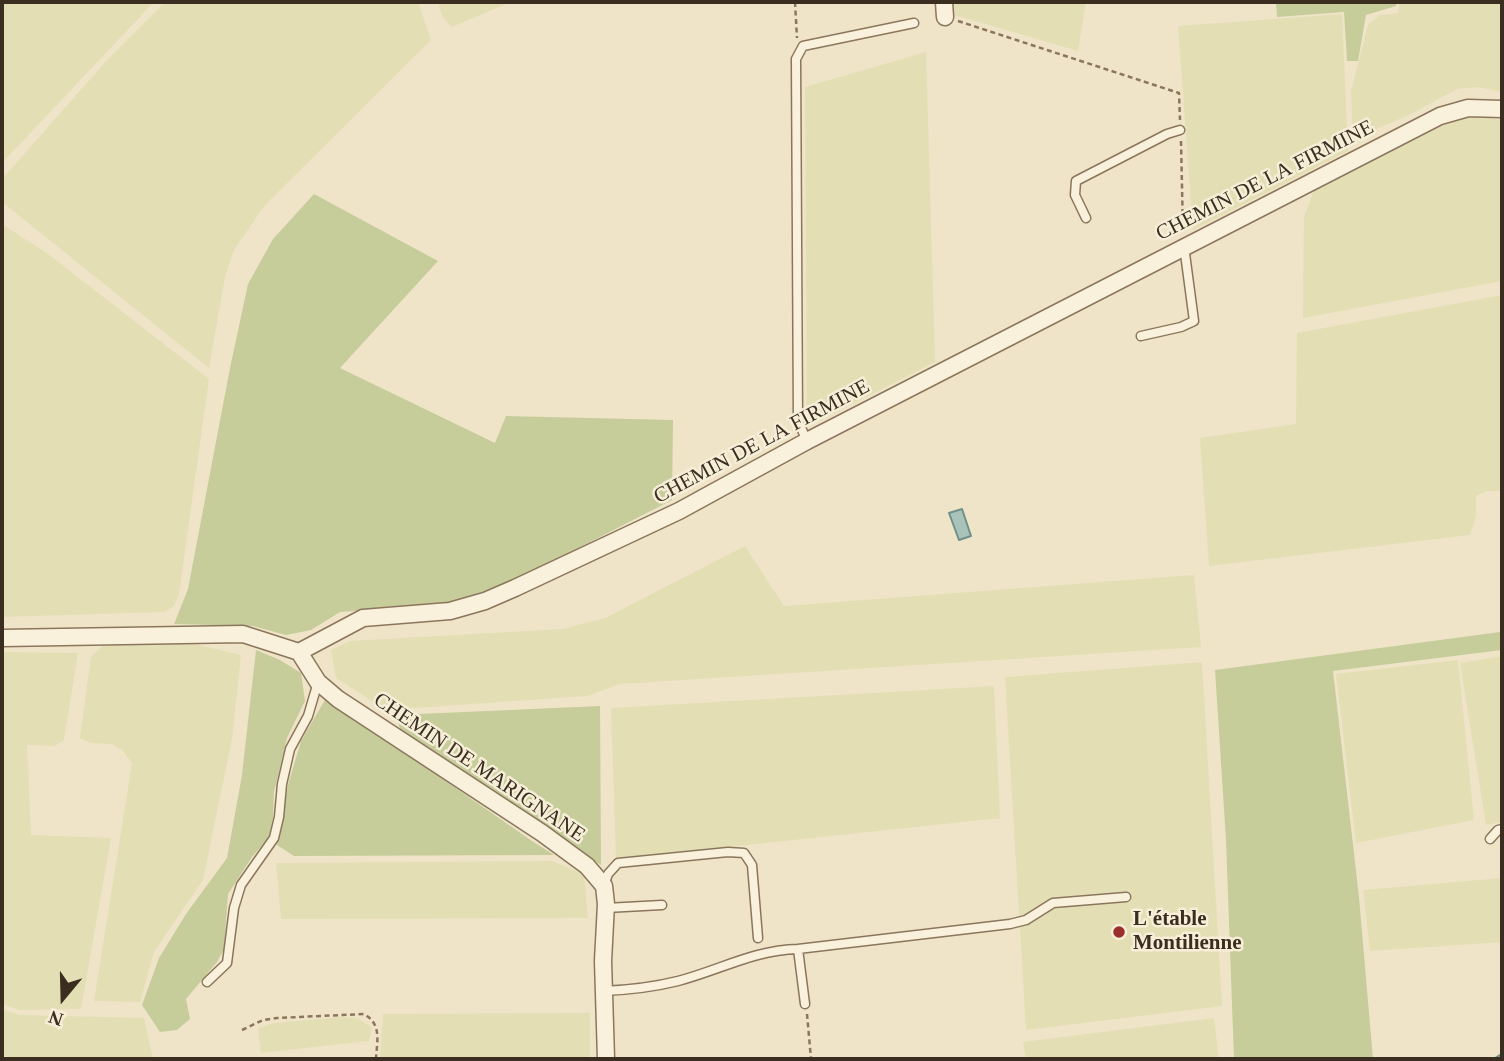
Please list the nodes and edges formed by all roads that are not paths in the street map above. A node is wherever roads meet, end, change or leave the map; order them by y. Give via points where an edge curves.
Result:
1 (914, 23) dead end
2 (1502, 108) edge
3 (1180, 130) road end
4 (1086, 218) dead end
5 (1184, 246) junction
6 (1141, 336) dead end
7 (807, 441) junction
8 (2, 638) edge
9 (299, 652) junction
10 (318, 682) junction
11 (1502, 830) edge
12 (1490, 839) dead end
13 (604, 886) junction
14 (1126, 897) dead end
15 (662, 905) dead end
16 (606, 908) junction
17 (758, 938) dead end
18 (798, 949) junction
19 (207, 982) dead end
20 (603, 991) junction
21 (804, 1004) road end
22 (606, 1059) edge

1 - 7 lane via 803,46 796,59 798,421
2 - 5 street, CHEMIN DE LA FIRMINE via 1468,108 1440,116
3 - 4 lane via 1076,181 1075,195
5 - 6 lane via 1194,321
5 - 7 street, CHEMIN DE LA FIRMINE
7 - 9 street, CHEMIN DE LA FIRMINE via 679,511 485,601 450,611 363,618
8 - 9 street via 243,634
9 - 10 street, CHEMIN DE MARIGNANE
10 - 13 street, CHEMIN DE MARIGNANE via 378,727 542,833 587,866
10 - 19 lane via 308,716 290,749 274,838 242,885 234,908 227,963
11 - 12 lane
13 - 16 street
13 - 17 lane via 618,863 744,853 752,865
14 - 18 lane via 1052,903 1026,920 1010,924
15 - 16 lane
16 - 20 street
18 - 20 lane via 774,949 679,981
18 - 21 lane
20 - 22 street

